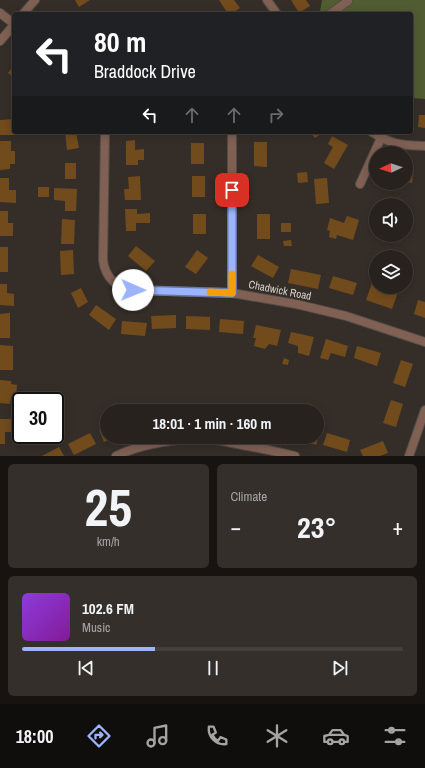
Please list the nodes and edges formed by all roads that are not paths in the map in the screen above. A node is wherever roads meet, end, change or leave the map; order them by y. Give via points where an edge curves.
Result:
1 (35, 0) edge
2 (267, 0) edge
3 (348, 1) dead end
4 (25, 12) edge
5 (276, 12) edge
6 (333, 12) edge
7 (0, 13) edge
8 (12, 23) edge
9 (12, 27) edge
10 (0, 41) edge
11 (105, 134) edge
12 (232, 134) edge
13 (375, 134) edge
14 (381, 138) junction
15 (425, 146) edge
16 (360, 184) dead end
17 (232, 293) junction
18 (425, 342) edge
19 (425, 410) edge
20 (116, 456) edge
21 (296, 456) edge
22 (409, 456) edge

1 - 4 street
2 - 5 street
3 - 6 street
7 - 8 street
9 - 10 street
11 - 17 street, Chadwick Road via 103,260 108,277 122,288 133,290
12 - 17 street
13 - 14 street
14 - 15 street via 403,145
14 - 16 street
17 - 18 street, Chadwick Road via 346,316
19 - 22 street
20 - 21 street via 159,443 209,439

